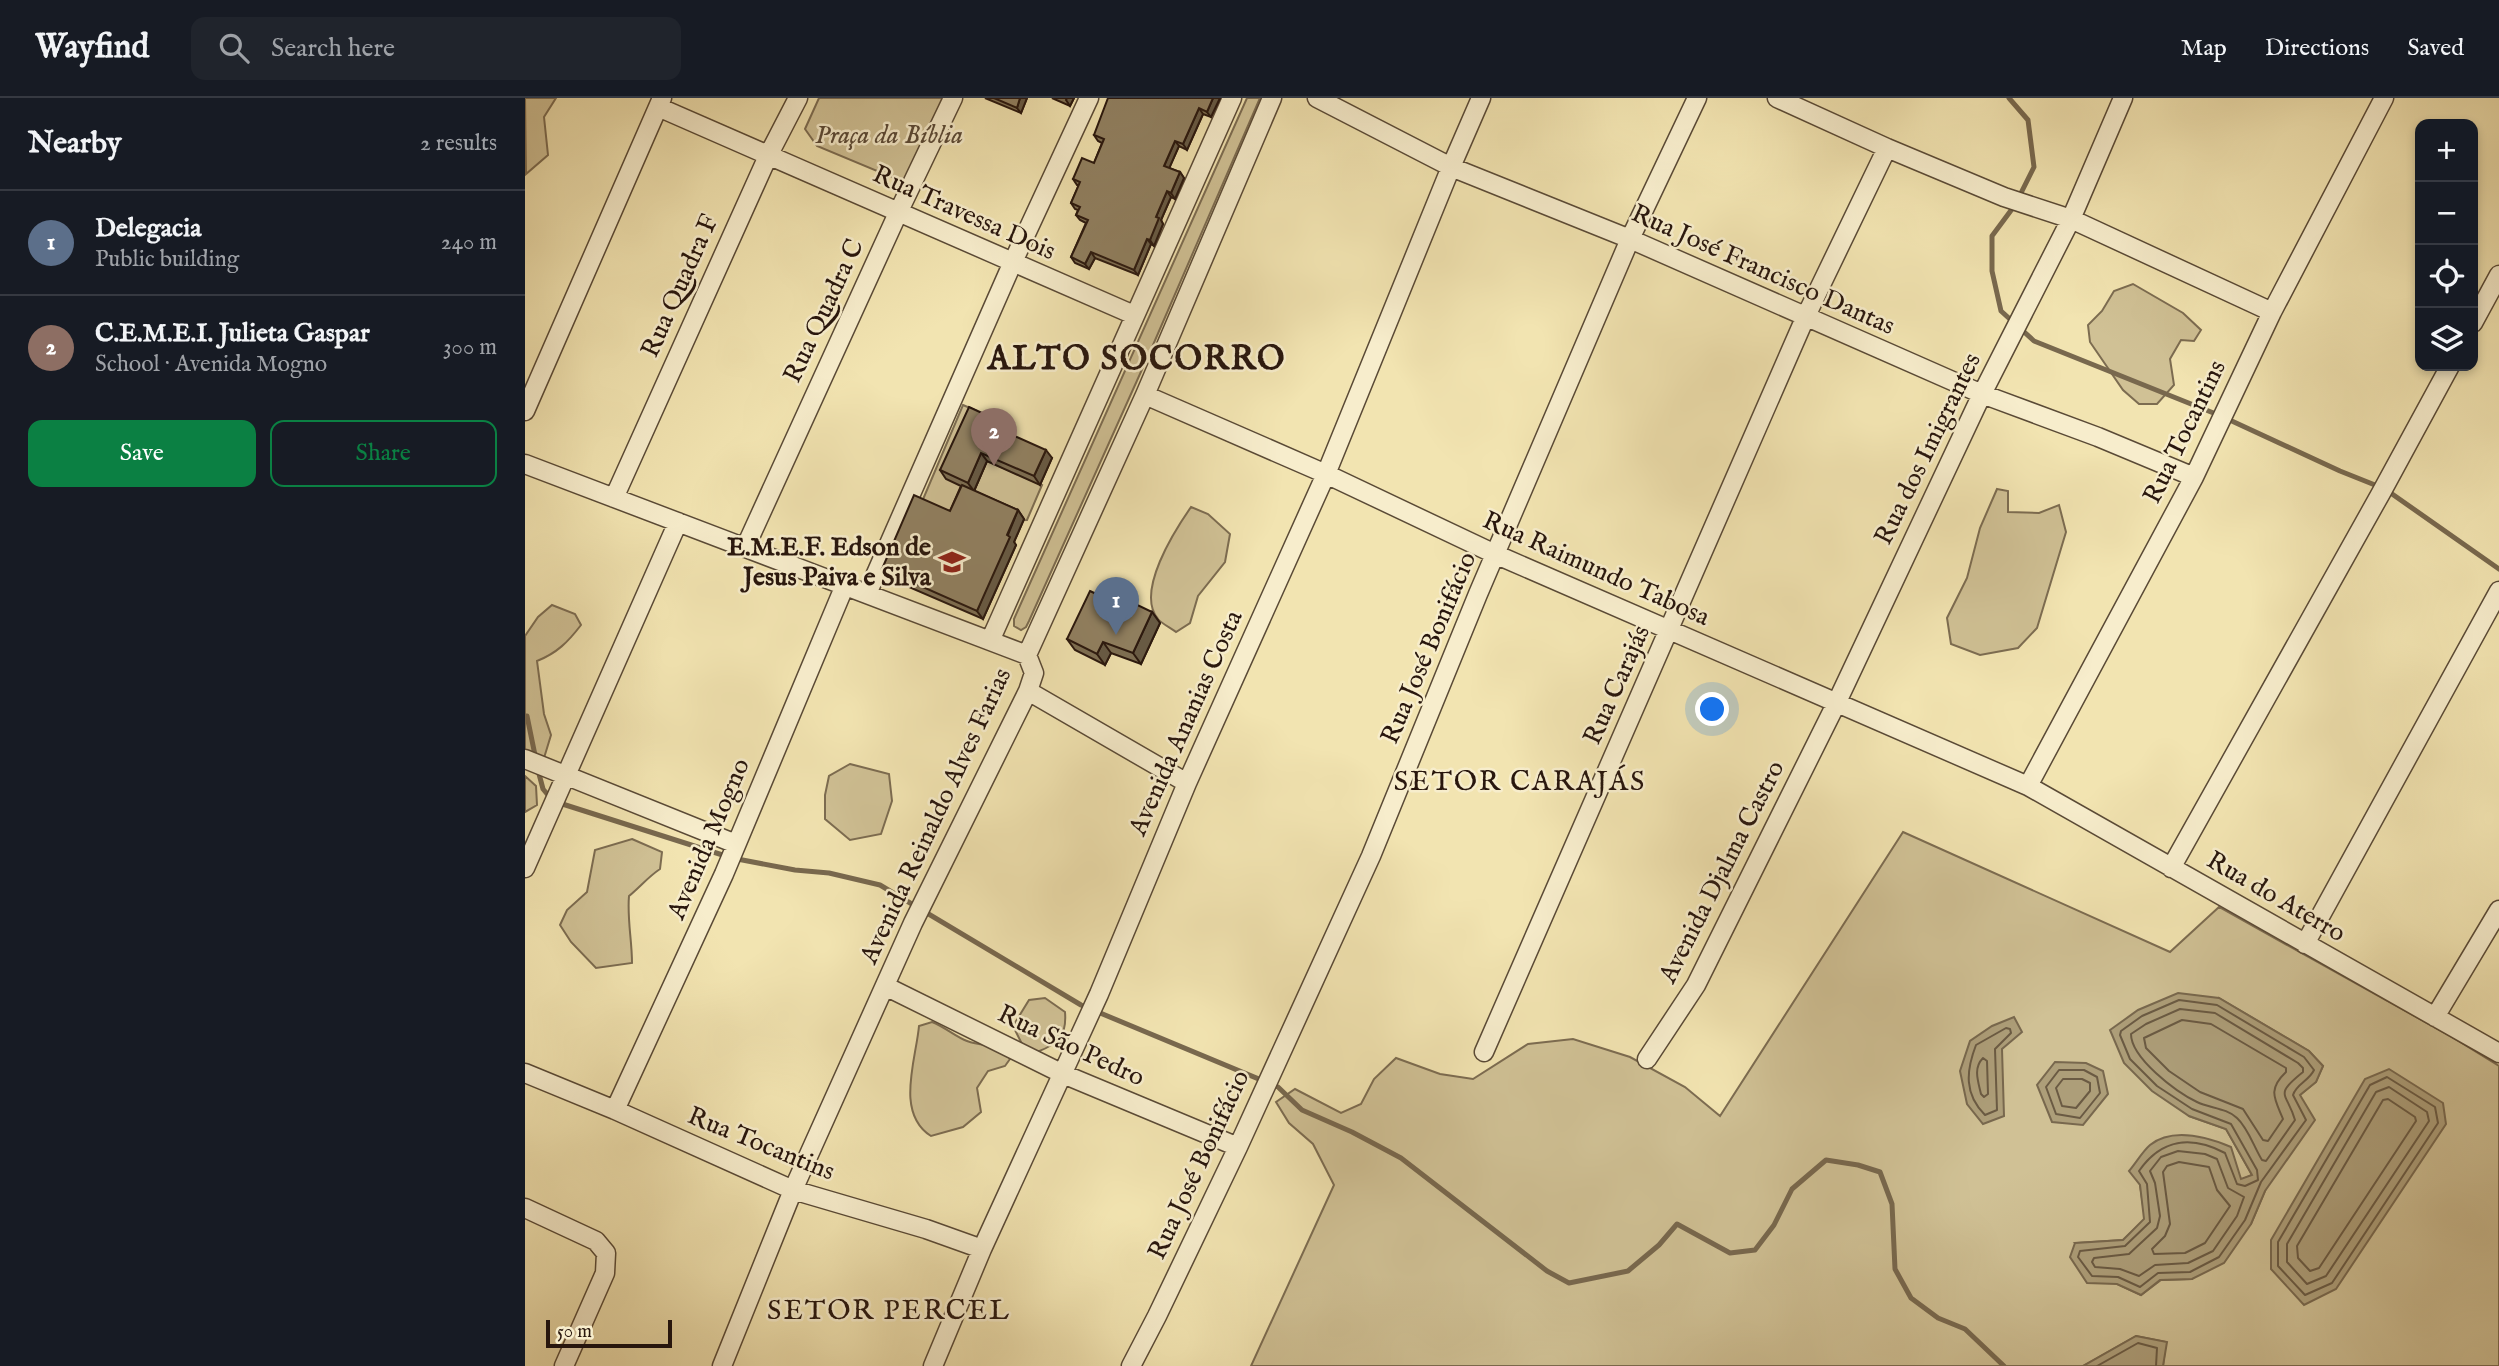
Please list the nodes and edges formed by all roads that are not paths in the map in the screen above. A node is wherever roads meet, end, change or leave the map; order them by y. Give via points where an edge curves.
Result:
1 (798, 98) edge
2 (953, 98) edge
3 (1089, 98) edge
4 (1232, 98) edge
5 (1272, 98) edge
6 (1317, 98) edge
7 (1481, 98) edge
8 (1697, 98) edge
9 (1777, 98) edge
10 (2123, 98) edge
11 (2384, 98) edge
12 (660, 103) edge
13 (1887, 148) junction
14 (768, 156) junction
15 (1451, 167) junction
16 (898, 212) junction
17 (2071, 219) junction
18 (1630, 239) junction
19 (1012, 264) junction
20 (2499, 275) edge
21 (2272, 312) junction
22 (2478, 314) edge
23 (1134, 315) junction
24 (1805, 318) junction
25 (2446, 371) edge
26 (1982, 394) junction
27 (1145, 395) junction
28 (525, 411) edge
29 (525, 464) edge
30 (1326, 474) junction
31 (2194, 477) junction
32 (614, 498) junction
33 (678, 522) junction
34 (745, 548) junction
35 (1497, 555) junction
36 (845, 585) junction
37 (2499, 591) edge
38 (867, 594) junction
39 (1669, 631) junction
40 (990, 640) junction
41 (1027, 655) junction
42 (1028, 691) junction
43 (1836, 704) junction
44 (525, 759) edge
45 (564, 780) junction
46 (1187, 783) junction
47 (2028, 786) junction
48 (734, 847) junction
49 (525, 868) edge
50 (2171, 868) junction
51 (2499, 910) edge
52 (2305, 944) junction
53 (885, 986) junction
54 (2435, 1017) junction
55 (1484, 1052) dead end
56 (2499, 1053) edge
57 (1647, 1059) dead end
58 (525, 1073) edge
59 (1063, 1074) junction
60 (615, 1110) junction
61 (1238, 1147) junction
62 (793, 1190) junction
63 (525, 1208) edge
64 (982, 1249) junction
65 (564, 1366) edge
66 (722, 1366) edge
67 (933, 1366) edge
68 (1131, 1366) edge

1 - 14 street, Rua Quadra F
2 - 16 street, Rua Quadra C
3 - 19 street
4 - 23 street, Avenida Reinaldo Alves Farias
5 - 27 street, Avenida Reinaldo Alves Farias
6 - 15 street, Rua José Francisco Dantas
7 - 15 street, Avenida Ananias Costa
8 - 18 street, Rua José Bonifácio
9 - 13 street
10 - 17 street
11 - 21 street, Rua Tocantins
12 - 14 street, Rua Travessa Dois
12 - 28 street
13 - 17 street via 2004,197
13 - 24 street, Rua Carajás
14 - 16 street, Rua Travessa Dois
14 - 32 street, Rua Quadra F
15 - 18 street, Rua José Francisco Dantas
15 - 30 street, Avenida Ananias Costa
16 - 19 street, Rua Travessa Dois
16 - 34 street, Rua Quadra C
17 - 21 street
17 - 26 street, Rua dos Imigrantes
18 - 24 street, Rua José Francisco Dantas
18 - 35 street, Rua José Bonifácio
19 - 23 street, Rua Travessa Dois
19 - 38 street
20 - 22 street
21 - 31 street, Rua Tocantins
23 - 40 street, Avenida Reinaldo Alves Farias
24 - 26 street, Rua José Francisco Dantas
24 - 39 street, Rua Carajás
25 - 50 street
26 - 31 street, Rua José Francisco Dantas
26 - 43 street, Rua dos Imigrantes
27 - 30 street, Rua Raimundo Tabosa
27 - 41 street, Avenida Reinaldo Alves Farias
29 - 32 street
30 - 35 street, Rua Raimundo Tabosa
30 - 46 street, Avenida Ananias Costa
31 - 47 street, Rua Tocantins
32 - 33 street
33 - 34 street
33 - 45 street
34 - 36 street
35 - 39 street, Rua Raimundo Tabosa
35 - 61 street, Rua José Bonifácio via 1371,856
36 - 38 street
36 - 48 street, Avenida Mogno
37 - 52 street
38 - 40 street
39 - 43 street, Rua Raimundo Tabosa
39 - 55 street, Rua Carajás
40 - 41 street
41 - 42 street, Avenida Reinaldo Alves Farias via 1034,673
42 - 46 street
42 - 53 street, Avenida Reinaldo Alves Farias
43 - 47 street, Rua Raimundo Tabosa
43 - 57 street, Avenida Djalma Castro via 1696,985
44 - 45 street
45 - 48 street
45 - 49 street
46 - 59 street, Avenida Ananias Costa
47 - 50 street, Rua do Aterro
48 - 60 street, Avenida Mogno
50 - 52 street, Rua do Aterro
51 - 54 street
52 - 54 street, Rua do Aterro
53 - 59 street, Rua São Pedro
53 - 62 street, Avenida Reinaldo Alves Farias
54 - 56 street, Rua do Aterro
58 - 60 street, Rua Tocantins
59 - 61 street, Rua São Pedro
59 - 64 street, Avenida Ananias Costa
60 - 62 street, Rua Tocantins
61 - 68 street, Rua José Bonifácio
62 - 64 street, Rua Tocantins
62 - 66 street, Avenida Reinaldo Alves Farias
63 - 65 street via 596,1241 606,1253 605,1273
64 - 67 street, Avenida Ananias Costa

